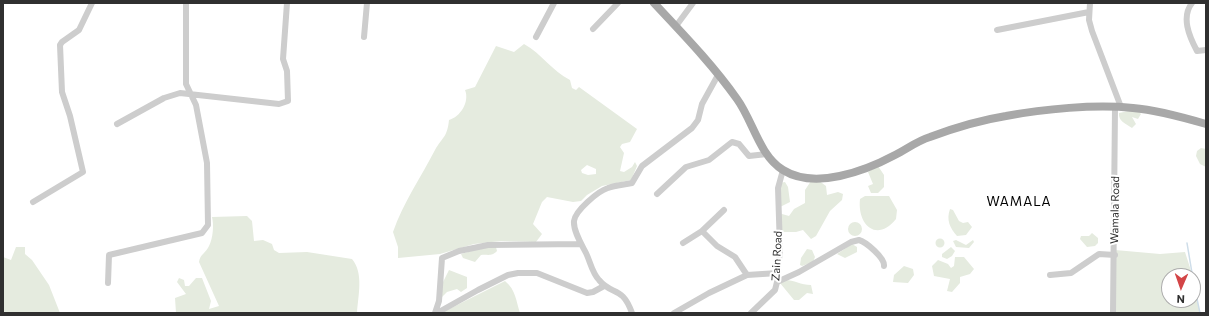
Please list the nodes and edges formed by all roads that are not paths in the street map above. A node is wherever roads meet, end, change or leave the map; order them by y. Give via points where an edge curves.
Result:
1 (92, 3) edge
2 (186, 3) edge
3 (287, 3) edge
4 (367, 3) edge
5 (554, 3) edge
6 (618, 3) edge
7 (654, 3) edge
8 (693, 3) edge
9 (1090, 3) edge
10 (1192, 3) edge
11 (1089, 12) junction
12 (676, 26) junction
13 (593, 29) dead end
14 (997, 30) dead end
15 (364, 37) dead end
16 (536, 38) dead end
17 (1206, 50) edge
18 (718, 75) junction
19 (189, 93) junction
20 (1118, 107) junction
21 (1205, 123) edge
22 (117, 124) dead end
23 (767, 154) junction
24 (783, 170) junction
25 (657, 194) dead end
26 (33, 202) dead end
27 (724, 210) dead end
28 (702, 231) junction
29 (683, 243) dead end
30 (582, 244) junction
31 (1115, 255) junction
32 (884, 266) dead end
33 (778, 274) junction
34 (748, 275) junction
35 (1050, 276) dead end
36 (777, 282) junction
37 (108, 283) dead end
38 (604, 286) junction
39 (436, 313) edge
40 (632, 313) edge
41 (674, 313) edge
42 (751, 313) edge
43 (1113, 313) edge

1 - 26 street via 79,30 60,46 62,92 83,172
2 - 19 street via 185,77
3 - 19 street via 283,59 287,72 288,101 279,104
4 - 15 street
5 - 16 street
6 - 13 street
7 - 12 main road
8 - 12 street
9 - 11 street
10 - 17 street via 1188,11 1188,29 1196,50
11 - 14 street
11 - 20 street via 1092,30
12 - 18 main road
18 - 23 main road via 744,109
18 - 30 street via 692,128 642,166 632,183 607,188 597,193 577,215 574,222
19 - 22 street via 168,97
19 - 37 street via 196,105 207,163 208,225 202,232 109,254
20 - 21 main road via 1159,112
20 - 24 main road via 1052,110 1003,116 929,137 886,160 843,175 811,178 792,175
20 - 31 street, Wamala Road
23 - 24 main road
23 - 25 street via 749,156 739,144 732,142 709,160 686,167
24 - 33 street, Zain Road via 778,188
27 - 28 street
28 - 29 street
28 - 34 street via 717,246 735,257
30 - 38 street via 598,280
30 - 39 street via 488,244 442,258
31 - 35 street via 1099,254 1071,273
31 - 43 street, Wamala Road
32 - 36 street via 882,258 859,240
33 - 34 street
33 - 36 street, Zain Road
34 - 41 street
36 - 42 street, Zain Road via 775,290
38 - 39 street via 587,293 537,273 518,273 508,275
38 - 40 street via 620,293 627,300

